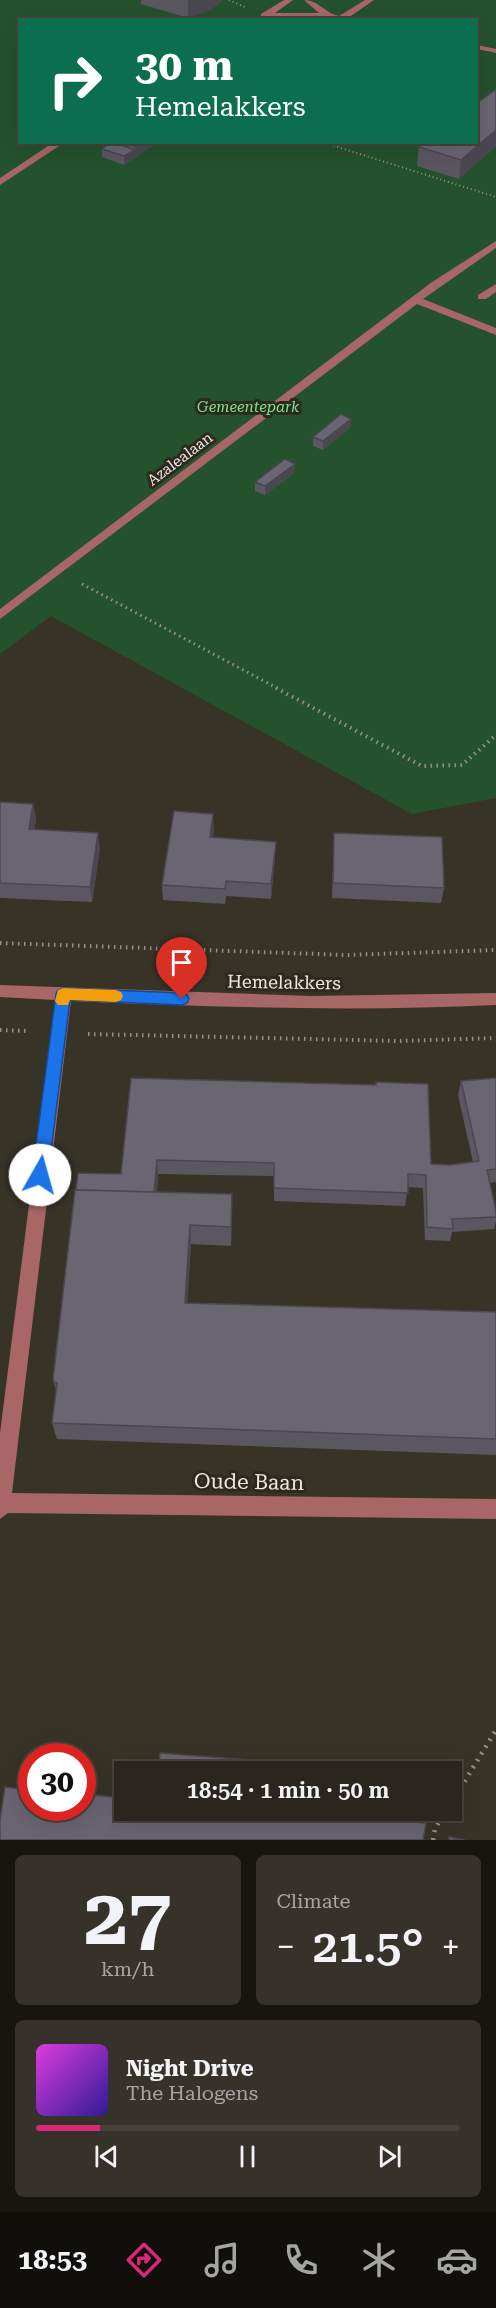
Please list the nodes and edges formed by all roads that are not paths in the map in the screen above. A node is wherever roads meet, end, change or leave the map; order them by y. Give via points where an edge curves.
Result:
1 (289, 0) edge
2 (308, 0) edge
3 (370, 0) edge
4 (327, 16) junction
5 (262, 17) edge
6 (338, 18) edge
7 (345, 18) edge
8 (478, 47) edge
9 (496, 51) edge
10 (58, 144) edge
11 (0, 182) edge
12 (496, 244) edge
13 (496, 287) edge
14 (482, 297) dead end
15 (417, 300) junction
16 (496, 332) edge
17 (0, 615) edge
18 (0, 991) edge
19 (63, 994) junction
20 (496, 999) edge
21 (0, 1506) edge
22 (496, 1509) edge

1 - 5 street
2 - 4 street
3 - 7 street
4 - 5 street
4 - 6 street
8 - 9 street
10 - 11 street
12 - 15 street, Azalealaan
13 - 14 street
15 - 16 street
15 - 17 street, Azalealaan
18 - 19 street, Hemelakkers
19 - 20 street, Hemelakkers via 359,1004
19 - 21 street
21 - 22 street, Oude Baan

